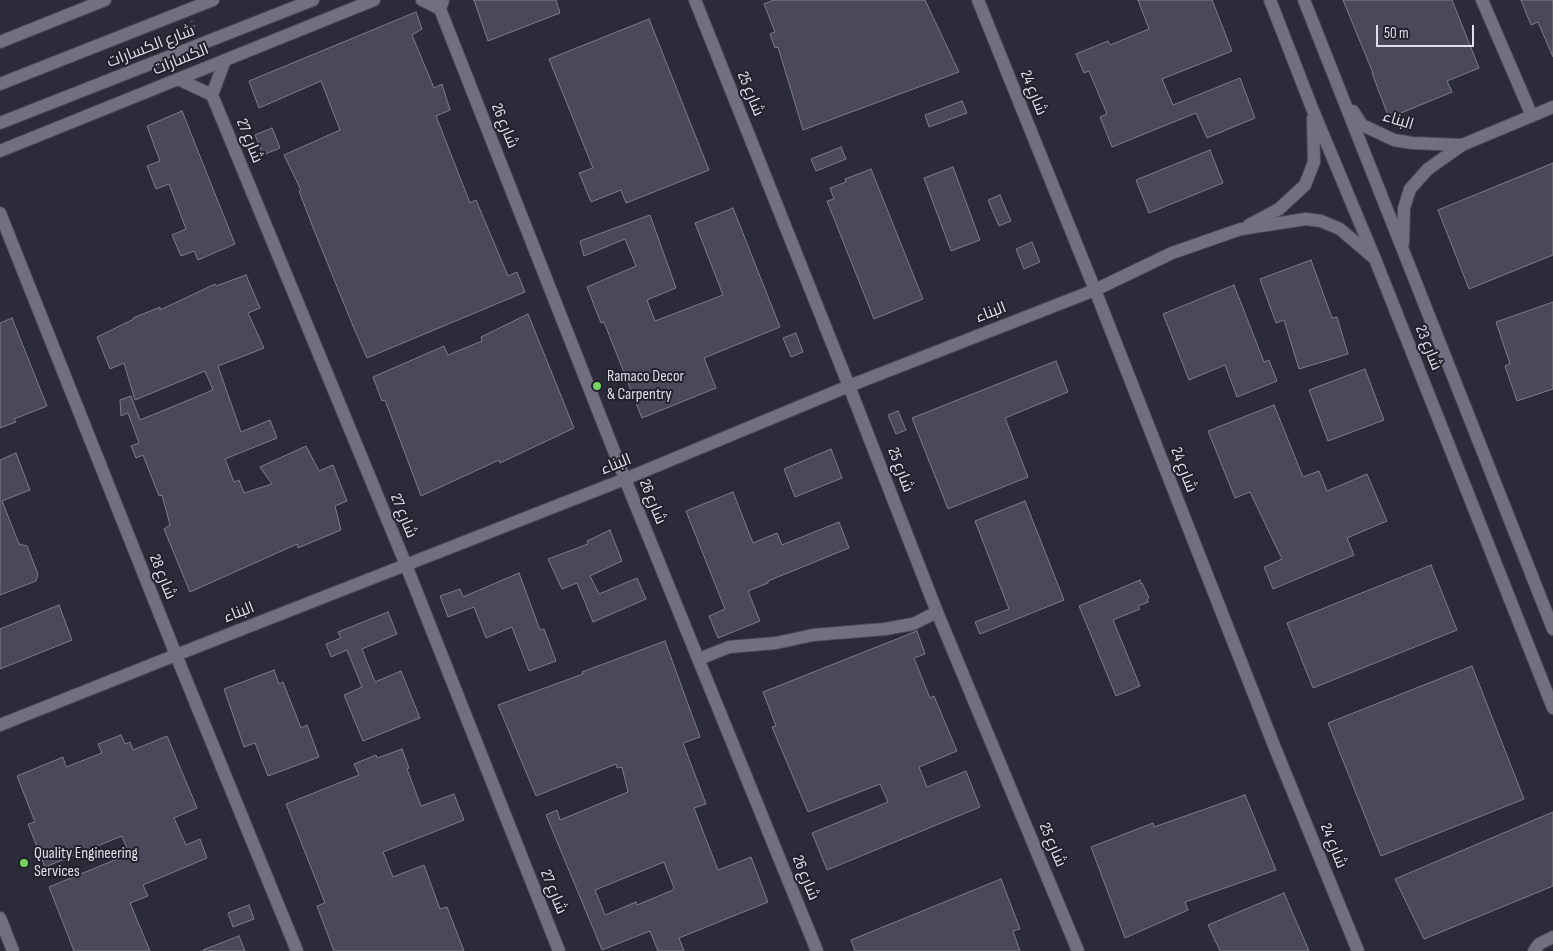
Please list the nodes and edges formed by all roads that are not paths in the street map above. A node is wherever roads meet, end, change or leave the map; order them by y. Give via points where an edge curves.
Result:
1 (105, 0) edge
2 (214, 0) edge
3 (313, 0) edge
4 (374, 0) edge
5 (422, 0) edge
6 (695, 0) edge
7 (978, 0) edge
8 (1270, 0) edge
9 (1304, 0) edge
10 (1482, 0) edge
11 (441, 4) edge
12 (0, 42) edge
13 (225, 60) junction
14 (178, 79) junction
15 (0, 84) edge
16 (212, 95) junction
17 (1342, 96) junction
18 (1553, 107) edge
19 (1312, 108) junction
20 (1532, 116) junction
21 (0, 123) edge
22 (1462, 145) junction
23 (0, 151) edge
24 (0, 213) edge
25 (1241, 229) junction
26 (1402, 249) junction
27 (1375, 259) junction
28 (1095, 290) junction
29 (850, 386) junction
30 (625, 479) junction
31 (406, 565) junction
32 (937, 612) junction
33 (1553, 629) edge
34 (176, 655) junction
35 (699, 659) junction
36 (1553, 708) edge
37 (0, 725) edge
38 (0, 918) edge
39 (1553, 937) edge
40 (13, 951) edge
41 (297, 951) edge
42 (558, 951) edge
43 (817, 951) edge
44 (1078, 951) edge
45 (1358, 951) edge
46 (1534, 951) edge

1 - 12 street
2 - 15 street, شارع الكسارات
3 - 21 street, شارع الكسارات
4 - 13 street, الكسارات
5 - 11 street, شارع 26
6 - 29 street, شارع 25
7 - 28 street, شارع 24
8 - 19 street, شارع 23
9 - 17 street, شارع 23
10 - 20 street
11 - 30 street, شارع 26
13 - 14 street, الكسارات
13 - 16 street
14 - 16 street
14 - 23 street, الكسارات
16 - 31 street, شارع 27
17 - 22 street, البناء via 1362,126 1379,134 1412,143
17 - 26 street, شارع 23
18 - 20 street, البناء
19 - 25 street, البناء via 1314,162 1305,185 1279,208
19 - 27 street, شارع 23
20 - 22 street, البناء
22 - 26 street, البناء via 1428,169 1410,189 1404,208
24 - 34 street, شارع 28
25 - 27 street, البناء via 1321,221 1340,228
25 - 28 street, البناء via 1172,253
26 - 33 street, شارع 23
27 - 36 street, شارع 23
28 - 29 street, البناء
28 - 45 street, شارع 24
29 - 30 street, البناء
29 - 32 street, شارع 25
30 - 31 street, البناء
30 - 35 street, شارع 26
31 - 34 street, البناء
31 - 42 street, شارع 27
32 - 35 street via 913,624 885,630 813,635 776,643 728,647
32 - 44 street, شارع 25
34 - 37 street, البناء
34 - 41 street, شارع 28
35 - 43 street, شارع 26
38 - 40 street
39 - 46 street via 1539,944

